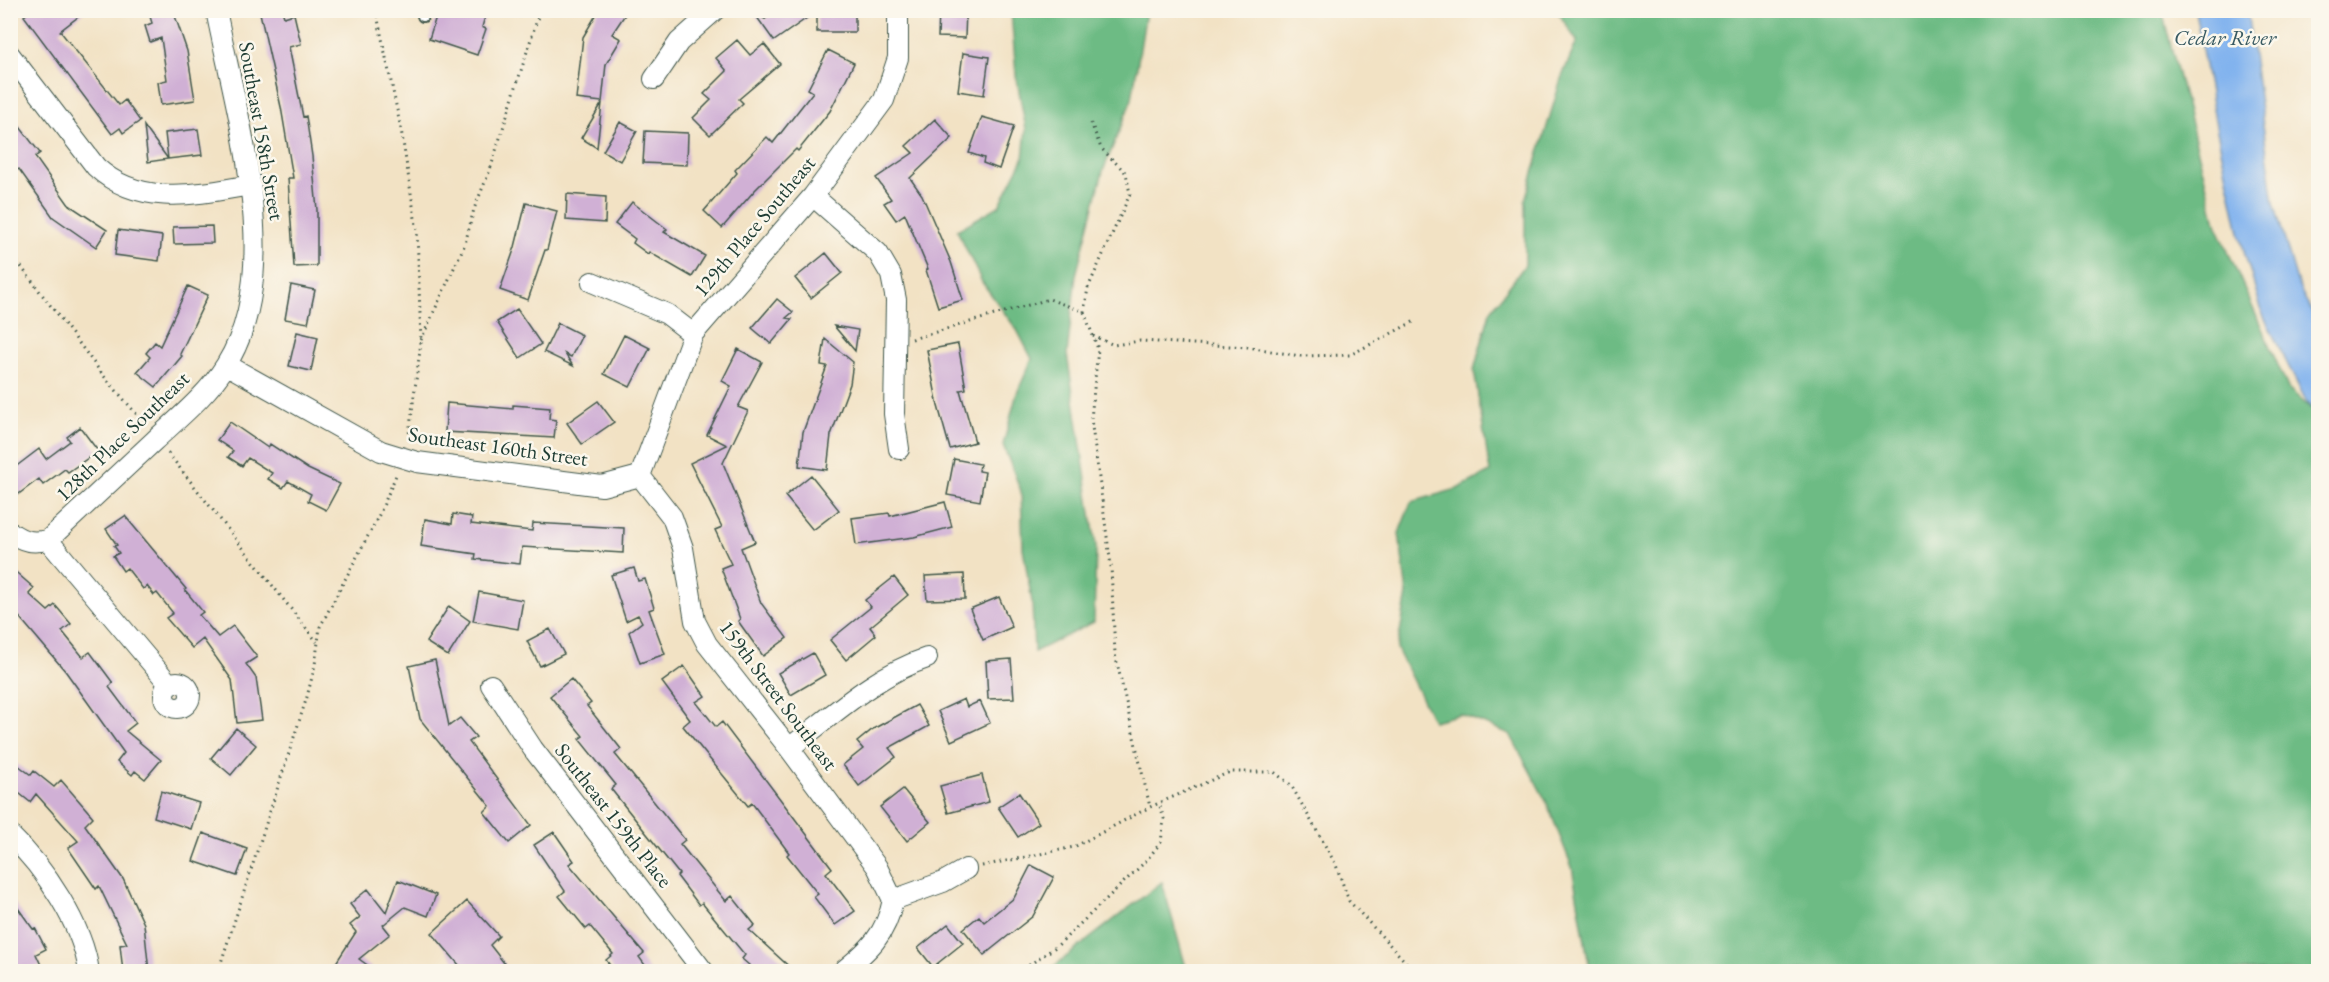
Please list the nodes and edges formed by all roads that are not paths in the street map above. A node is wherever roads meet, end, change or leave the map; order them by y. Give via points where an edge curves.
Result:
1 (216, 10) edge
2 (715, 10) edge
3 (898, 10) edge
4 (10, 55) edge
5 (654, 79) dead end
6 (251, 185) junction
7 (813, 196) junction
8 (592, 282) dead end
9 (693, 334) junction
10 (227, 364) junction
11 (899, 449) dead end
12 (640, 476) junction
13 (10, 532) edge
14 (48, 540) junction
15 (927, 658) dead end
16 (169, 684) dead end
17 (491, 685) dead end
18 (789, 748) junction
19 (10, 835) edge
20 (966, 869) road end
21 (893, 900) junction
22 (89, 972) edge
23 (704, 972) edge
24 (842, 972) edge

1 - 6 street, Southeast 158th Street
2 - 5 street via 679,42
3 - 7 street, 129th Place Southeast via 898,58 884,100
4 - 6 street via 96,167 109,178 126,187 179,197
6 - 10 street, Southeast 158th Street via 256,249 246,318
7 - 9 street, 129th Place Southeast
7 - 11 street via 878,253 891,274 896,300 894,414
8 - 9 street via 667,314
9 - 12 street, 129th Place Southeast
10 - 12 street, Southeast 160th Street via 381,451 417,462 602,486
10 - 14 street, 128th Place Southeast via 199,400
12 - 18 street, 159th Street Southeast via 672,517 683,549 695,621 707,644
13 - 14 street via 33,543
14 - 16 street
15 - 18 street via 878,681
17 - 23 street, Southeast 159th Place via 533,749
18 - 21 street, 159th Street Southeast via 877,867
19 - 22 street via 73,921
20 - 21 street via 944,882
21 - 24 street via 884,929 872,948

